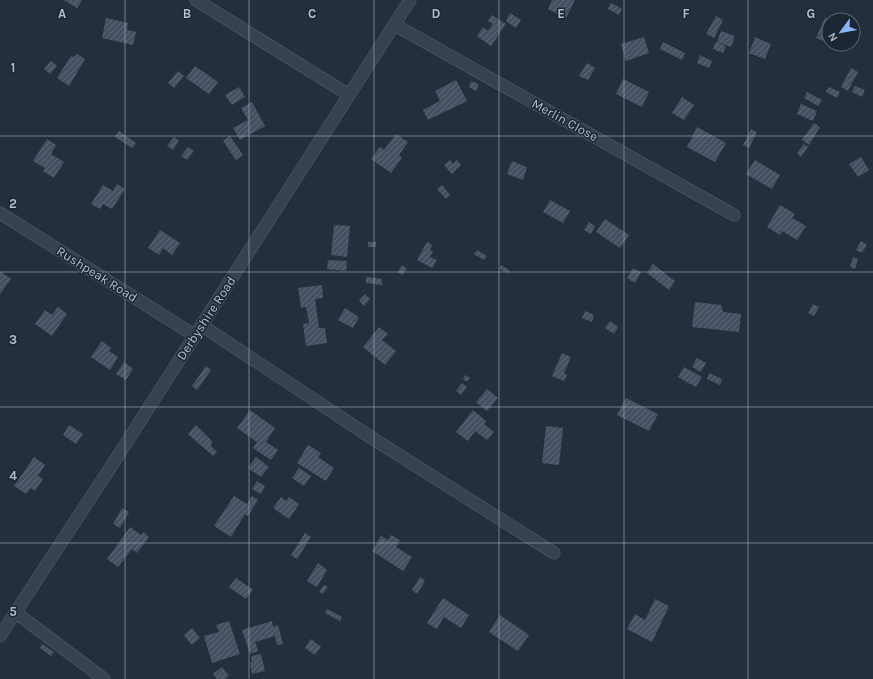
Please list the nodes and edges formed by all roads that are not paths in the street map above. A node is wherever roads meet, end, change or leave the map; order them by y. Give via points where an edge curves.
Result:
1 (196, 0) edge
2 (410, 0) edge
3 (395, 25) junction
4 (349, 95) junction
5 (0, 213) edge
6 (734, 215) dead end
7 (202, 325) junction
8 (194, 335) junction
9 (554, 553) dead end
10 (15, 612) junction
11 (0, 636) edge
12 (104, 679) edge

1 - 4 street
2 - 3 street, Derbyshire Road
3 - 4 street, Derbyshire Road
3 - 6 street, Merlin Close
4 - 7 street, Derbyshire Road
5 - 8 street, Rushpeak Road
7 - 8 street, Derbyshire Road
7 - 9 street via 375,440
8 - 10 street, Derbyshire Road
10 - 11 street, Derbyshire Road
10 - 12 street

